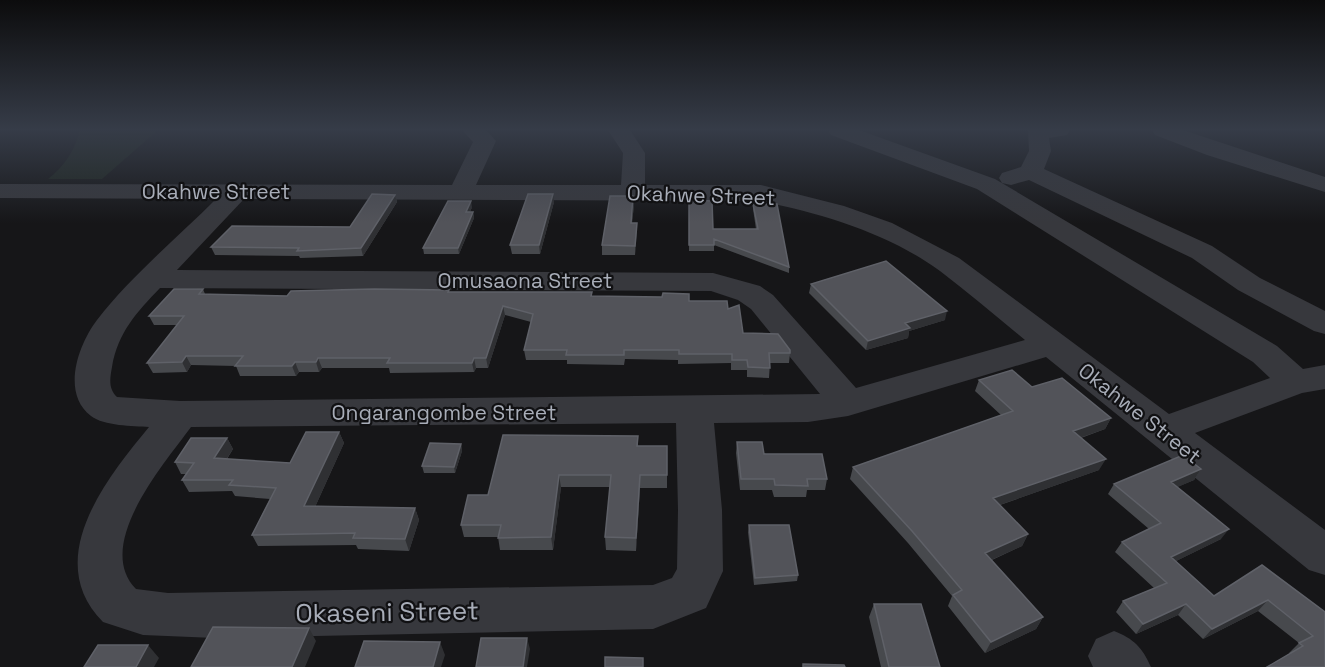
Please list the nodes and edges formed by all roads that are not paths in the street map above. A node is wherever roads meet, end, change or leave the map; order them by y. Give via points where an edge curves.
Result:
1 (475, 161) edge
2 (634, 161) edge
3 (924, 161) edge
4 (1036, 161) edge
5 (1250, 161) edge
6 (1031, 172) junction
7 (986, 184) junction
8 (1325, 185) edge
9 (0, 191) edge
10 (461, 191) junction
11 (237, 192) junction
12 (633, 192) junction
13 (151, 279) junction
14 (1325, 324) edge
15 (1051, 344) junction
16 (1311, 379) edge
17 (848, 403) junction
18 (694, 410) junction
19 (180, 414) junction
20 (1162, 431) junction
21 (1325, 556) edge

1 - 10 street
2 - 12 street
3 - 7 street
4 - 6 street
5 - 8 street
6 - 7 street
6 - 14 street via 1202,252 1249,284
7 - 16 street
9 - 11 street, Okahwe Street
10 - 11 street, Okahwe Street
10 - 12 street, Okahwe Street
11 - 13 street, Ongarangombe Street
12 - 15 street, Okahwe Street via 761,193 867,223 942,260
13 - 17 street, Omusaona Street via 713,282 762,302
13 - 19 street, Ongarangombe Street via 108,328 98,349 93,396 105,408
15 - 17 street, Ongarangombe Street
15 - 20 street, Okahwe Street
16 - 20 street
17 - 18 street, Ongarangombe Street via 808,409
18 - 19 street, Ongarangombe Street
18 - 19 street, Okaseni Street via 700,572 689,593 653,607 215,616 124,608 117,604 102,579 97,550 109,513
20 - 21 street, Okahwe Street

